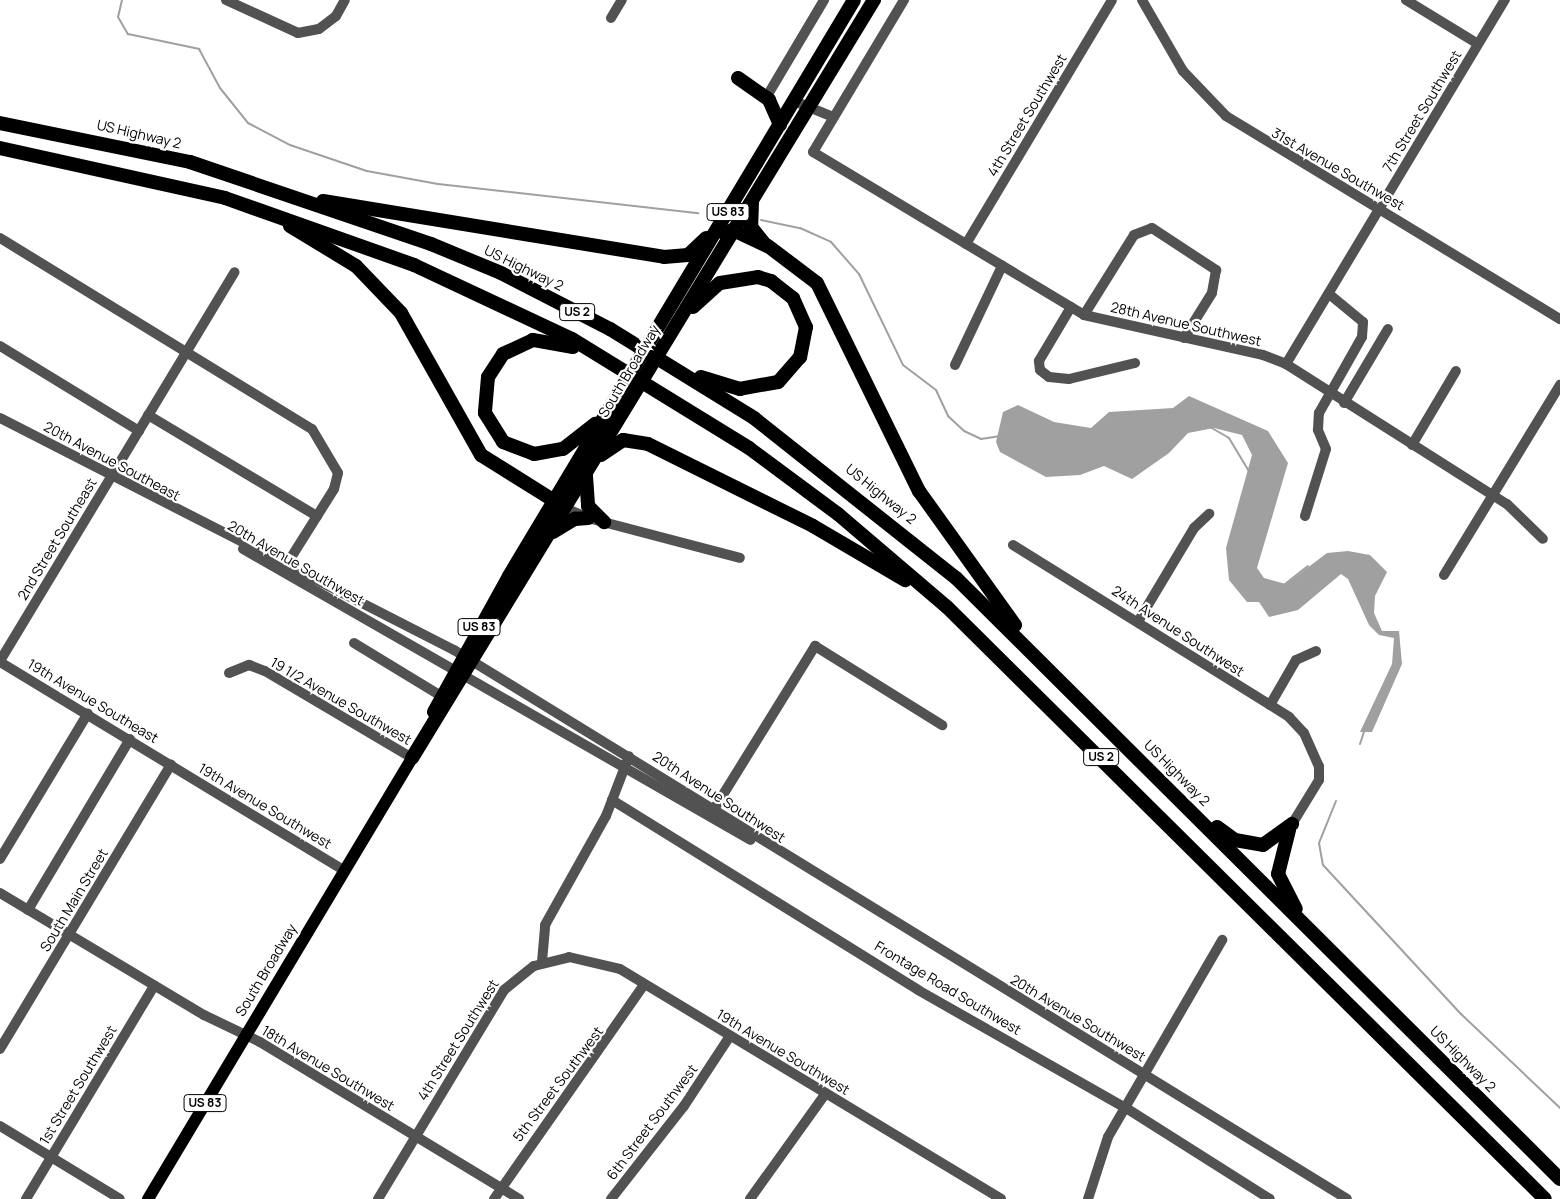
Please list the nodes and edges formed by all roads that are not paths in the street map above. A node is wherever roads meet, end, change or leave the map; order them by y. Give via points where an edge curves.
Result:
1 (226, 0) edge
2 (345, 0) edge
3 (622, 0) edge
4 (824, 0) edge
5 (854, 0) edge
6 (874, 0) edge
7 (904, 0) edge
8 (1112, 0) edge
9 (1142, 0) edge
10 (1406, 0) edge
11 (1505, 0) edge
12 (611, 18) dead end
13 (1478, 44) junction
14 (738, 78) dead end
15 (770, 91) dead end
16 (794, 101) junction
17 (810, 108) junction
18 (833, 117) junction
19 (4, 124) edge
20 (777, 130) junction
21 (0, 148) edge
22 (225, 198) junction
23 (752, 199) junction
24 (307, 200) junction
25 (1380, 208) junction
26 (733, 230) junction
27 (0, 238) edge
28 (966, 244) junction
29 (768, 246) junction
30 (707, 248) junction
31 (1002, 266) junction
32 (235, 272) dead end
33 (1329, 294) junction
34 (1071, 307) junction
35 (1084, 315) junction
36 (1560, 320) edge
37 (1388, 329) dead end
38 (668, 330) junction
39 (1184, 338) junction
40 (0, 346) edge
41 (186, 352) junction
42 (665, 361) junction
43 (1135, 363) dead end
44 (618, 364) junction
45 (1286, 364) junction
46 (955, 365) dead end
47 (1456, 371) dead end
48 (1560, 384) edge
49 (1328, 392) junction
50 (622, 399) junction
51 (1344, 403) junction
52 (148, 415) junction
53 (0, 418) edge
54 (139, 431) junction
55 (1412, 445) junction
56 (589, 468) junction
57 (110, 476) junction
58 (518, 480) junction
59 (1492, 496) junction
60 (560, 504) junction
61 (1208, 514) dead end
62 (317, 516) junction
63 (1305, 516) dead end
64 (588, 518) junction
65 (604, 522) junction
66 (211, 529) junction
67 (549, 535) junction
68 (533, 537) junction
69 (1543, 539) dead end
70 (1013, 545) dead end
71 (740, 558) dead end
72 (287, 564) junction
73 (1444, 575) dead end
74 (1138, 620) junction
75 (965, 624) junction
76 (354, 643) dead end
77 (1316, 651) dead end
78 (468, 659) junction
79 (0, 662) edge
80 (460, 672) junction
81 (228, 673) dead end
82 (1060, 680) junction
83 (441, 696) junction
84 (1270, 705) junction
85 (88, 713) junction
86 (942, 725) dead end
87 (130, 739) junction
88 (629, 756) junction
89 (412, 758) junction
90 (171, 764) junction
91 (624, 770) junction
92 (1173, 793) junction
93 (612, 800) junction
94 (714, 808) junction
95 (708, 818) junction
96 (1292, 824) junction
97 (0, 859) edge
98 (795, 862) junction
99 (344, 870) junction
100 (0, 893) edge
101 (28, 910) junction
102 (1308, 929) junction
103 (68, 935) junction
104 (1222, 940) dead end
105 (542, 962) junction
106 (644, 985) junction
107 (154, 986) junction
108 (246, 1034) junction
109 (730, 1036) junction
110 (0, 1049) edge
111 (1142, 1072) junction
112 (826, 1093) junction
113 (1126, 1108) junction
114 (0, 1126) edge
115 (415, 1136) junction
116 (51, 1156) junction
117 (1511, 1165) junction
118 (1560, 1179) edge
119 (501, 1188) junction
120 (26, 1199) edge
121 (120, 1199) edge
122 (148, 1199) edge
123 (378, 1199) edge
124 (494, 1199) edge
125 (520, 1199) edge
126 (611, 1199) edge
127 (750, 1199) edge
128 (1000, 1199) edge
129 (1088, 1199) edge
130 (1270, 1199) edge
131 (1347, 1199) edge
132 (1539, 1199) edge
133 (1544, 1199) edge

1 - 2 street via 298,33 319,29 336,16
3 - 12 street
4 - 15 street
5 - 16 highway, South Broadway / US 83
6 - 17 highway, South Broadway / US 83
7 - 18 street
8 - 28 street, 4th Street Southwest
9 - 25 street, 31st Avenue Southwest via 1183,71 1226,116
10 - 13 street
11 - 13 street, 7th Street Southwest
13 - 25 street, 7th Street Southwest
14 - 20 highway via 769,100
16 - 17 street
16 - 20 highway, South Broadway / US 83
17 - 18 street
17 - 23 highway, South Broadway / US 83
18 - 28 street, 28th Avenue Southwest via 813,152
19 - 24 highway, US Highway 2 / US 2 via 190,162
20 - 24 highway via 704,241 688,255 676,258 342,202
20 - 30 highway, South Broadway / US 83
21 - 22 highway, US 2
22 - 44 highway, US 2 via 323,230 462,286
22 - 58 highway via 319,241 374,283 410,324 471,443 494,466
23 - 26 highway, South Broadway / US 83
23 - 29 highway via 751,227
24 - 42 highway, US Highway 2 / US 2 via 500,273
25 - 33 street, 7th Street Southwest
25 - 36 street, 31st Avenue Southwest
26 - 29 highway
26 - 30 highway
26 - 38 highway, South Broadway / US 83
27 - 41 street
28 - 31 street, 28th Avenue Southwest
29 - 82 highway via 817,283 892,443 931,511
30 - 38 highway, South Broadway / US 83
31 - 34 street, 28th Avenue Southwest
31 - 46 street
32 - 41 street
33 - 45 street, 7th Street Southwest
33 - 49 street via 1362,322 1362,337
34 - 35 street, 28th Avenue Southwest
34 - 43 street via 1039,361 1040,370 1049,376 1069,379
35 - 39 street, 28th Avenue Southwest
35 - 39 street via 1144,228 1152,228 1213,266 1216,276 1212,293
37 - 51 street
38 - 42 highway via 720,283 758,277 772,281 793,298 805,320 806,335 790,372 757,389 729,387
38 - 50 highway, South Broadway / US 83
39 - 45 street, 28th Avenue Southwest
40 - 54 street
41 - 52 street
41 - 62 street via 312,429 338,473
42 - 82 highway, US Highway 2 / US 2 via 761,422 846,487 956,578
44 - 50 highway via 559,342 526,342 497,361 483,398 496,434 516,450 534,454 572,445
44 - 75 highway, US 2 via 794,479
45 - 49 street, 28th Avenue Southwest
47 - 55 street
48 - 59 street
49 - 51 street, 28th Avenue Southwest
49 - 63 street via 1318,430 1326,449 1324,464
50 - 56 highway, South Broadway / US 83
50 - 60 highway, South Broadway / US 83
51 - 55 street, 28th Avenue Southwest
52 - 54 street, 2nd Street Southeast
52 - 62 street
53 - 57 street, 20th Avenue Southeast
54 - 57 street, 2nd Street Southeast
55 - 59 street, 28th Avenue Southwest
56 - 60 highway, South Broadway / US 83
56 - 65 highway via 588,506
56 - 75 highway via 623,440 648,444 872,559
57 - 66 street, 20th Avenue Southeast
57 - 79 street, 2nd Street Southeast
58 - 60 highway
58 - 68 highway via 541,509
59 - 69 street, 28th Avenue Southwest via 1523,517
59 - 73 street
60 - 64 street
60 - 67 highway, South Broadway / US 83
60 - 68 highway, South Broadway / US 83
61 - 74 street via 1194,528
62 - 72 street
64 - 65 street
64 - 67 highway via 566,523
65 - 71 street
66 - 72 street, 20th Avenue Southwest
66 - 80 street, 20th Avenue Southwest via 280,573
67 - 78 highway, South Broadway / US 83
68 - 78 highway, South Broadway / US 83
70 - 74 street, 24th Avenue Southwest
72 - 78 street, 20th Avenue Southwest
74 - 84 street, 24th Avenue Southwest
75 - 117 highway, US 2
76 - 83 street
77 - 84 street via 1296,660
78 - 80 highway, South Broadway / US 83
78 - 88 street, 20th Avenue Southwest
79 - 85 street, 19th Avenue Southeast
80 - 83 highway, South Broadway / US 83
80 - 89 highway, South Broadway / US 83
80 - 91 street, 20th Avenue Southwest
81 - 89 street, 19 1/2 Avenue Southwest via 249,665 265,671
82 - 92 highway, US Highway 2 / US 2
83 - 89 highway, South Broadway / US 83
84 - 96 street, 24th Avenue Southwest via 1304,733 1314,754 1319,780
85 - 87 street, 19th Avenue Southeast
85 - 97 street
86 - 94 street via 814,646
87 - 90 street, 19th Avenue Southeast
87 - 101 street
88 - 91 street
88 - 94 street, 20th Avenue Southwest
89 - 99 main road, South Broadway / US 83
90 - 99 street, 19th Avenue Southwest
90 - 103 street, South Main Street
91 - 93 street
91 - 95 street, 20th Avenue Southwest
92 - 96 highway via 1246,844 1263,845
92 - 102 highway, US Highway 2 / US 2
93 - 105 street via 544,925
93 - 113 street, Frontage Road Southwest via 918,990
94 - 95 street
94 - 98 street, 20th Avenue Southwest
95 - 98 street, 20th Avenue Southwest
96 - 102 highway via 1279,854 1278,874
98 - 111 street, 20th Avenue Southwest
99 - 108 main road, South Broadway / US 83
100 - 101 street, 18th Avenue Southwest
101 - 103 street, 18th Avenue Southwest
102 - 118 highway, US Highway 2 / US 2
103 - 107 street, 18th Avenue Southwest
103 - 110 street, South Main Street
104 - 111 street
105 - 106 street, 19th Avenue Southwest via 588,958 620,969
105 - 115 street, 4th Street Southwest via 504,990
106 - 109 street, 19th Avenue Southwest
106 - 119 street, 5th Street Southwest
107 - 108 street, 18th Avenue Southwest via 226,1028
107 - 116 street, 1st Street Southwest
108 - 115 street, 18th Avenue Southwest
108 - 122 main road, South Broadway / US 83
109 - 112 street, 19th Avenue Southwest
109 - 126 street, 6th Street Southwest via 684,1106
111 - 113 street
111 - 131 street, 20th Avenue Southwest
112 - 127 street
112 - 128 street, 19th Avenue Southwest
113 - 129 street via 1108,1138
113 - 130 street, Frontage Road Southwest
114 - 116 street
115 - 119 street, 18th Avenue Southwest
115 - 123 street, 4th Street Southwest
116 - 120 street, 1st Street Southwest
116 - 121 street
117 - 132 highway
117 - 133 highway, US 2
119 - 124 street, 5th Street Southwest
119 - 125 street, 18th Avenue Southwest

